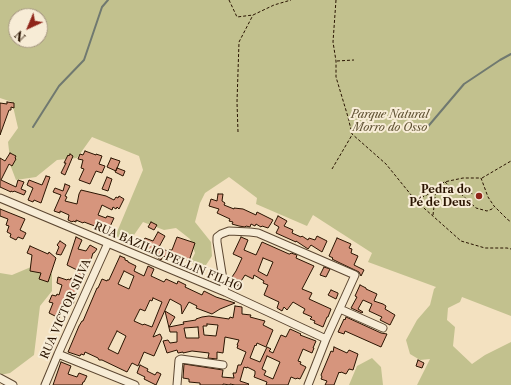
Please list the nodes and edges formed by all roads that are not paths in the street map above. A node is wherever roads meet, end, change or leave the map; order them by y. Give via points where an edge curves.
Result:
1 (0, 198) edge
2 (108, 243) junction
3 (225, 292) junction
4 (340, 309) junction
5 (383, 328) dead end
6 (326, 339) junction
7 (58, 354) junction
8 (223, 365) dead end
9 (0, 378) edge
10 (13, 385) edge
11 (46, 385) edge
12 (135, 385) edge
13 (176, 385) edge
14 (308, 385) edge

1 - 2 street, RUA BAZILIO PELLIN FILHO
2 - 3 street, RUA BAZILIO PELLIN FILHO
2 - 7 street, RUA VICTOR SILVA
3 - 4 street via 218,237 229,231 250,232 355,275
3 - 6 street, RUA BAZILIO PELLIN FILHO
4 - 5 street
4 - 6 street
6 - 14 street
7 - 11 street, RUA VICTOR SILVA
7 - 12 street
8 - 13 street via 179,360
9 - 10 street

